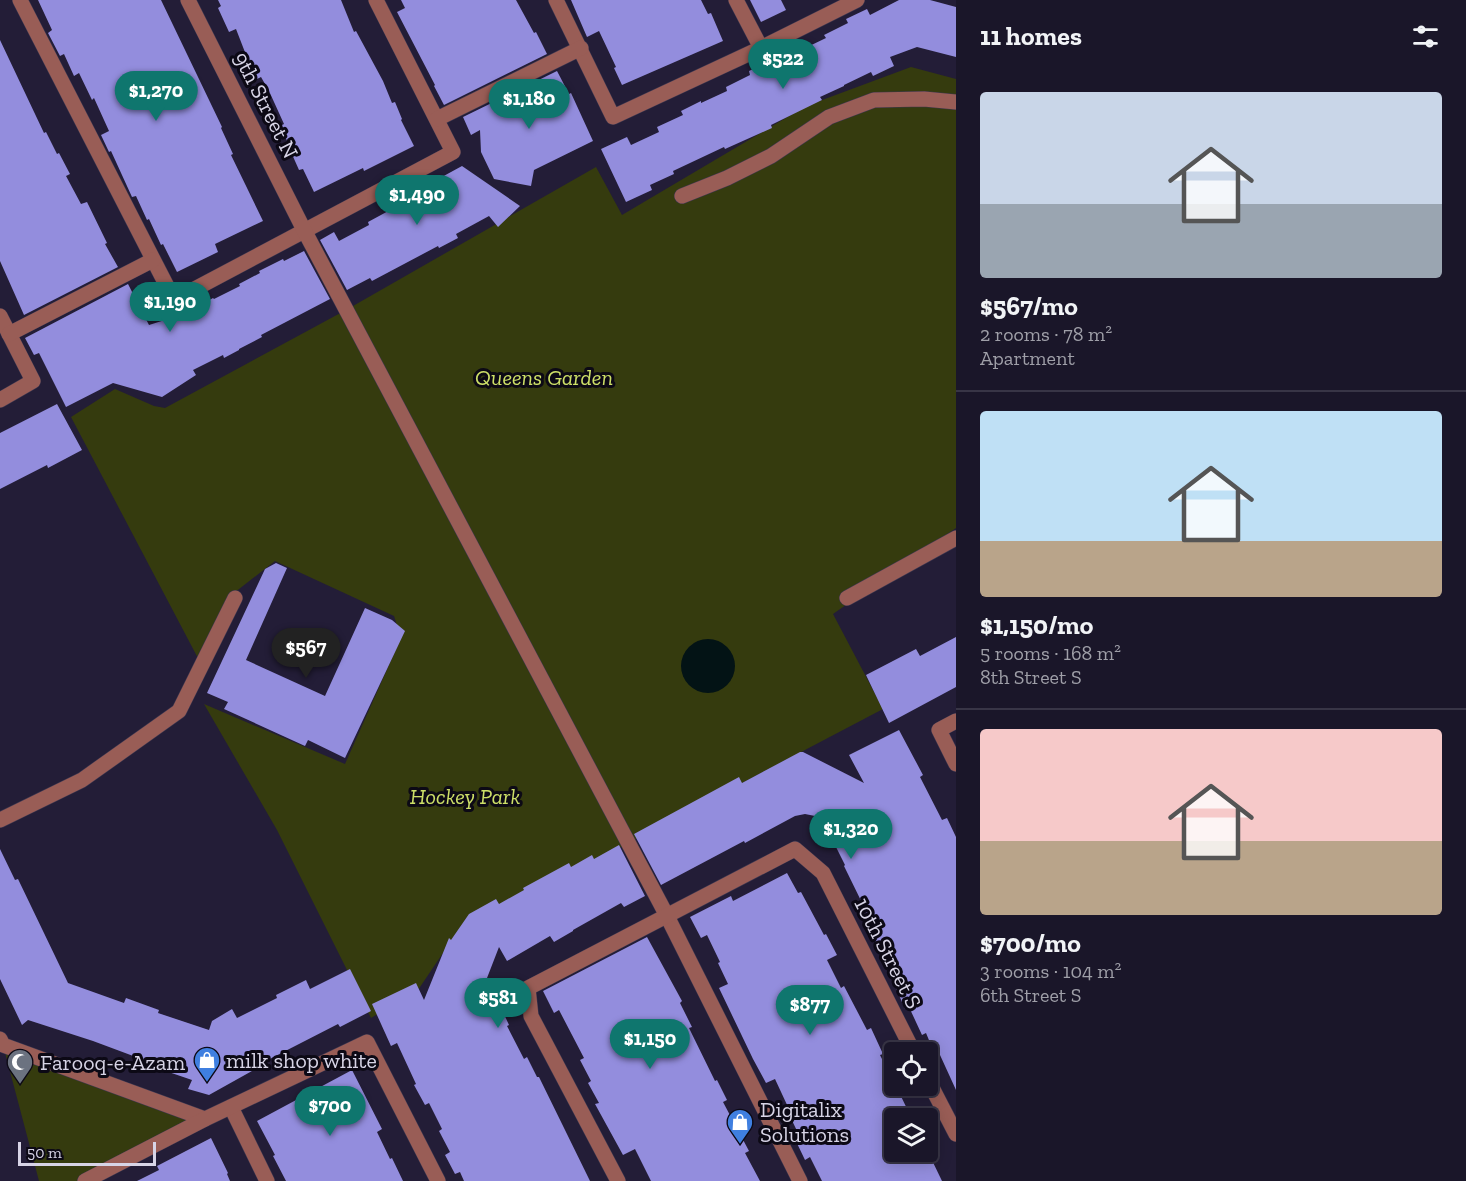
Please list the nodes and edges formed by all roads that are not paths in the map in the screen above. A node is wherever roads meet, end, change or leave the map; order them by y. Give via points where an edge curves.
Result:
1 (20, 0) edge
2 (188, 0) edge
3 (376, 0) edge
4 (556, 0) edge
5 (736, 0) edge
6 (856, 0) edge
7 (580, 48) junction
8 (761, 48) junction
9 (956, 102) edge
10 (437, 119) junction
11 (682, 196) dead end
12 (304, 230) junction
13 (153, 260) junction
14 (0, 316) edge
15 (9, 334) junction
16 (0, 400) edge
17 (956, 538) edge
18 (235, 598) dead end
19 (847, 598) dead end
20 (956, 721) edge
21 (956, 764) edge
22 (0, 820) edge
23 (667, 916) junction
24 (908, 1042) edge
25 (1, 1044) edge
26 (936, 1096) edge
27 (231, 1107) junction
28 (205, 1119) junction
29 (956, 1134) edge
30 (85, 1181) edge
31 (267, 1181) edge
32 (438, 1181) edge
33 (618, 1181) edge
34 (800, 1181) edge

1 - 13 street
2 - 12 street, 9th Street N
3 - 10 street
4 - 7 street
5 - 8 street
6 - 8 street
7 - 8 street via 613,117
7 - 10 street
9 - 11 street via 874,100 829,117 771,156
10 - 12 street via 453,152
12 - 13 street via 174,300
12 - 23 street, 9th Street N
13 - 15 street
14 - 15 street
15 - 16 street via 33,381
17 - 19 street
18 - 22 street via 179,711 82,780
20 - 21 street via 939,730
23 - 24 street, 10th Street S via 795,849 823,873
23 - 33 street via 528,988 531,1016
23 - 34 street, 9th Street N
25 - 28 street
26 - 29 street
27 - 28 street
27 - 31 street
27 - 32 street via 367,1042
28 - 30 street

